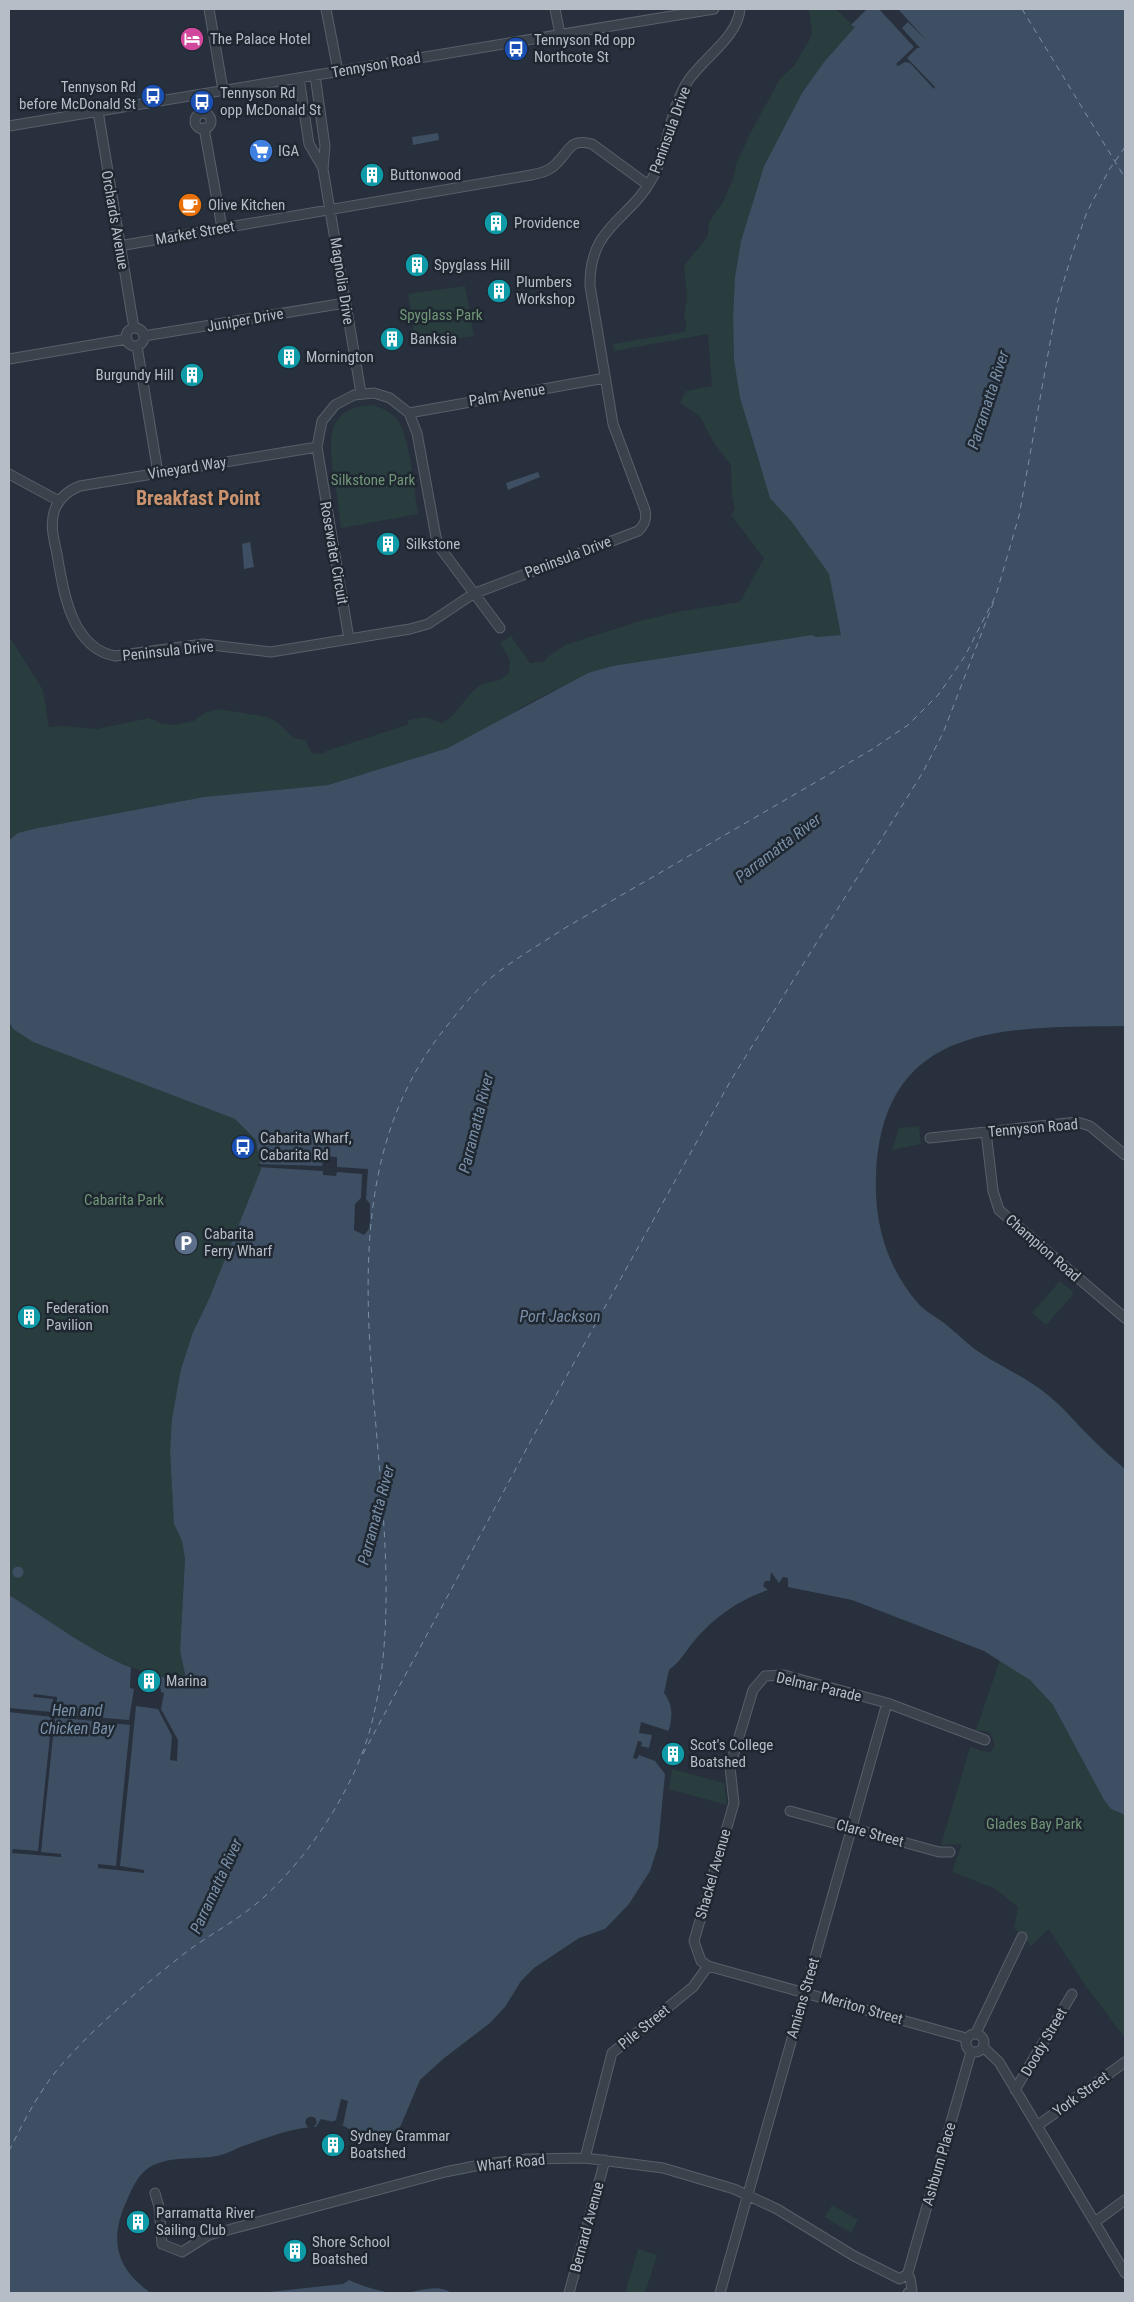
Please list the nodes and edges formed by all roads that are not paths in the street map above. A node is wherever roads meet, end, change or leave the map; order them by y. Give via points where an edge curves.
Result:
1 (209, 9) edge
2 (326, 9) edge
3 (555, 9) edge
4 (714, 9) edge
5 (740, 9) edge
6 (560, 34) junction
7 (338, 71) junction
8 (315, 75) junction
9 (299, 78) junction
10 (223, 90) junction
11 (98, 111) junction
12 (9, 126) edge
13 (204, 128) dead end
14 (323, 169) junction
15 (648, 185) junction
16 (330, 211) junction
17 (222, 228) junction
18 (119, 246) junction
19 (345, 302) junction
20 (134, 328) junction
21 (144, 336) junction
22 (127, 339) junction
23 (137, 346) junction
24 (9, 359) edge
25 (605, 378) junction
26 (360, 393) junction
27 (409, 412) junction
28 (317, 447) junction
29 (158, 473) junction
30 (9, 474) edge
31 (59, 501) junction
32 (473, 594) junction
33 (500, 628) dead end
34 (349, 640) junction
35 (986, 1132) junction
36 (930, 1138) dead end
37 (1125, 1155) edge
38 (1125, 1318) edge
39 (887, 1703) junction
40 (986, 1740) dead end
41 (730, 1786) joint
42 (790, 1811) dead end
43 (851, 1828) junction
44 (950, 1852) dead end
45 (1022, 1937) dead end
46 (704, 1964) junction
47 (805, 1992) junction
48 (1072, 1994) dead end
49 (976, 2033) junction
50 (966, 2038) junction
51 (983, 2047) junction
52 (971, 2052) junction
53 (1125, 2062) edge
54 (1015, 2090) junction
55 (1037, 2126) junction
56 (585, 2158) junction
57 (605, 2160) junction
58 (155, 2192) dead end
59 (748, 2195) junction
60 (1125, 2200) edge
61 (1095, 2222) junction
62 (1125, 2273) edge
63 (904, 2278) junction
64 (909, 2292) edge
65 (569, 2293) edge
66 (720, 2293) edge

1 - 10 street
2 - 7 street
3 - 6 street
4 - 6 street, Tennyson Road
5 - 15 street, Peninsula Drive via 735,28 682,90 656,171
6 - 7 street, Tennyson Road
7 - 8 street, Tennyson Road
8 - 9 street, Tennyson Road
8 - 14 street, Magnolia Drive via 325,146
9 - 10 street, Tennyson Road
9 - 14 street, Magnolia Drive via 309,144
10 - 11 street, Tennyson Road
11 - 12 street, Tennyson Road
11 - 18 street, Orchards Avenue
13 - 17 street
14 - 16 street, Magnolia Drive
15 - 16 street, Market Street via 592,144 582,142 574,144 557,163 539,173
15 - 25 street, Peninsula Drive via 598,244 591,263 590,286
16 - 17 street, Market Street
16 - 19 street, Magnolia Drive
17 - 18 street, Market Street
18 - 20 street, Orchards Avenue
19 - 21 street, Juniper Drive
19 - 26 street, Magnolia Drive
20 - 21 street via 142,331
20 - 22 street via 127,334
21 - 23 street via 142,344
22 - 23 street via 131,345
22 - 24 street
23 - 29 street
25 - 27 street, Palm Avenue
25 - 32 street, Peninsula Drive via 617,437 645,510 642,527
26 - 27 street via 382,395
26 - 28 street, Rosewater Circuit via 343,399 328,412 319,428
27 - 32 street via 417,433 436,536 441,549
28 - 29 street, Vineyard Way
28 - 34 street, Rosewater Circuit
29 - 31 street, Vineyard Way via 80,486
30 - 31 street
31 - 34 street, Peninsula Drive via 52,523 65,602 91,645 106,655 126,656 203,644 271,652
32 - 33 street
32 - 34 street, Peninsula Drive via 428,624
35 - 36 street, Tennyson Road
35 - 37 street, Tennyson Road via 1077,1122 1090,1126
35 - 38 street, Champion Road via 993,1191 999,1210
39 - 40 street, Delmar Parade
39 - 41 street, Delmar Parade via 784,1675 765,1676 752,1690 730,1767
39 - 43 street, Amiens Street
41 - 46 street, Shackel Avenue via 734,1803 694,1941
42 - 43 street, Clare Street
43 - 44 street, Clare Street via 939,1852
43 - 47 street, Amiens Street
45 - 49 street
46 - 47 street, Meriton Street
46 - 56 street, Pile Street via 692,1987 612,2053
47 - 50 street, Meriton Street
47 - 59 street, Amiens Street
48 - 54 street, Doody Street
49 - 50 street
49 - 51 street
50 - 52 street
51 - 52 street via 979,2052
51 - 54 street via 999,2062
52 - 63 street, Ashburn Place
53 - 55 street, York Street
54 - 55 street
55 - 61 street
56 - 57 street, Wharf Road
56 - 58 street, Wharf Road via 527,2159 445,2172 210,2235 182,2252 162,2244
57 - 59 street, Wharf Road via 663,2168
57 - 65 street, Bernard Avenue
59 - 63 street, Wharf Road via 854,2256
59 - 66 street, Amiens Street
60 - 61 street
61 - 62 street
63 - 64 street via 899,2284

